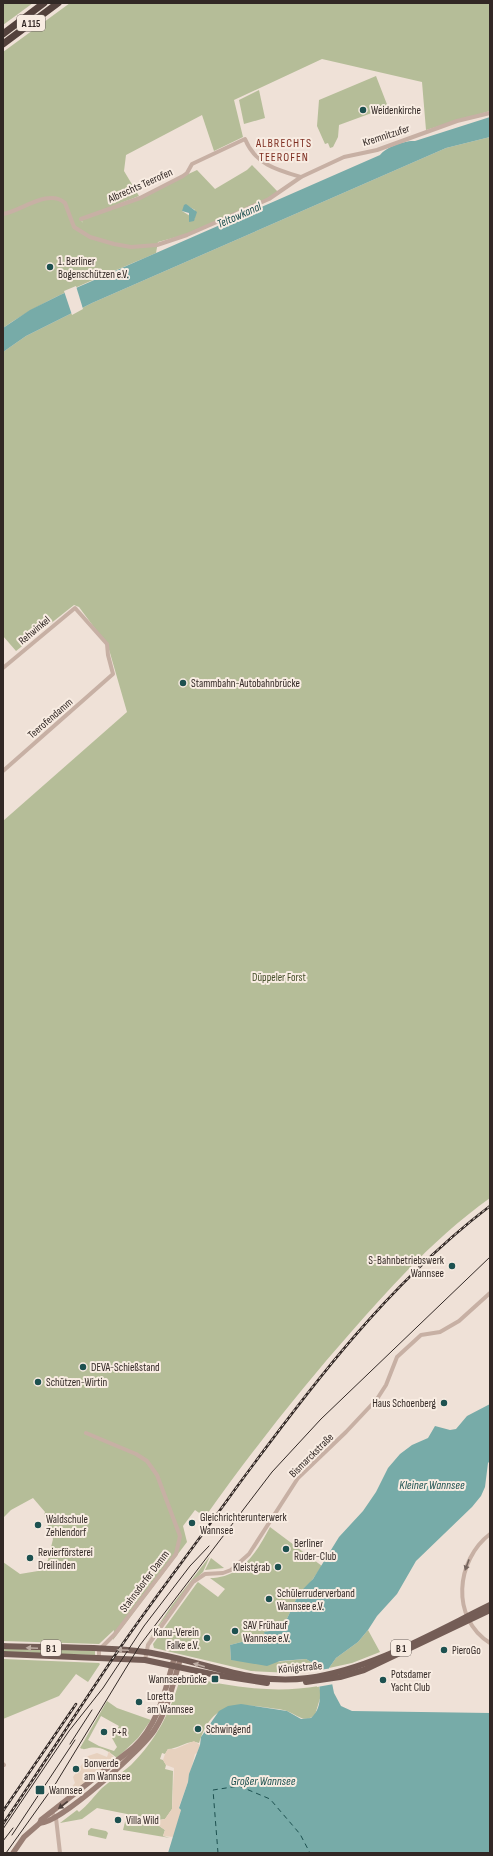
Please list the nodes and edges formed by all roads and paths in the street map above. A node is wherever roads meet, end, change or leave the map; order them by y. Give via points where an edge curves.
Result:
1 (44, 3) edge
2 (58, 3) edge
3 (3, 34) edge
4 (3, 44) edge
5 (490, 113) edge
6 (301, 177) junction
7 (3, 214) edge
8 (81, 219) dead end
9 (3, 668) edge
10 (109, 678) joint
11 (3, 771) edge
12 (490, 1293) edge
13 (86, 1433) dead end
14 (490, 1534) edge
15 (490, 1605) edge
16 (490, 1610) edge
17 (469, 1618) junction
18 (490, 1643) edge
19 (3, 1646) edge
20 (99, 1650) junction
21 (146, 1652) junction
22 (3, 1654) edge
23 (99, 1657) junction
24 (145, 1660) junction
25 (176, 1662) junction
26 (54, 1815) junction
27 (13, 1853) edge
28 (60, 1853) edge

1 - 3 highway, A 115
2 - 4 highway, A 115
5 - 6 street, Kremnitzufer via 457,121 377,150 344,157
6 - 7 street via 269,199 187,235 157,244 131,247 90,237 74,227 65,203 58,199 39,200
6 - 8 street, Albrechts Teerofen via 257,159 245,139 192,164 183,176 140,198
9 - 10 street, Rehwinkel via 73,608 77,608 108,644 113,674
10 - 11 street, Teerofendamm
12 - 21 street, Bismarckstraße via 459,1321 440,1332 423,1334 397,1357 386,1385 377,1399 298,1478 249,1554 227,1572 205,1574 198,1578 170,1613
13 - 20 street, Stahnsdorfer Damm via 147,1461 157,1475 180,1536 176,1554 115,1634
14 -> 17 street via 473,1552 465,1570 462,1591 463,1603
15 - 17 main road, Königstraße / B 1
16 - 17 main road, Königstraße / B 1
17 - 18 street
17 - 25 main road, Königstraße / B 1 via 339,1675 310,1680 254,1678
20 -> 19 main road, B 1
21 -> 20 main road, Königstraße / B 1
20 - 23 street
21 - 24 street, Bismarckstraße
21 - 25 main road, Königstraße / B 1
22 - 23 main road, B 1
23 - 24 main road, Königstraße / B 1
24 - 25 main road, Königstraße / B 1
25 - 26 main road via 164,1710 155,1730 143,1746
26 - 27 main road via 40,1823
26 - 28 street

